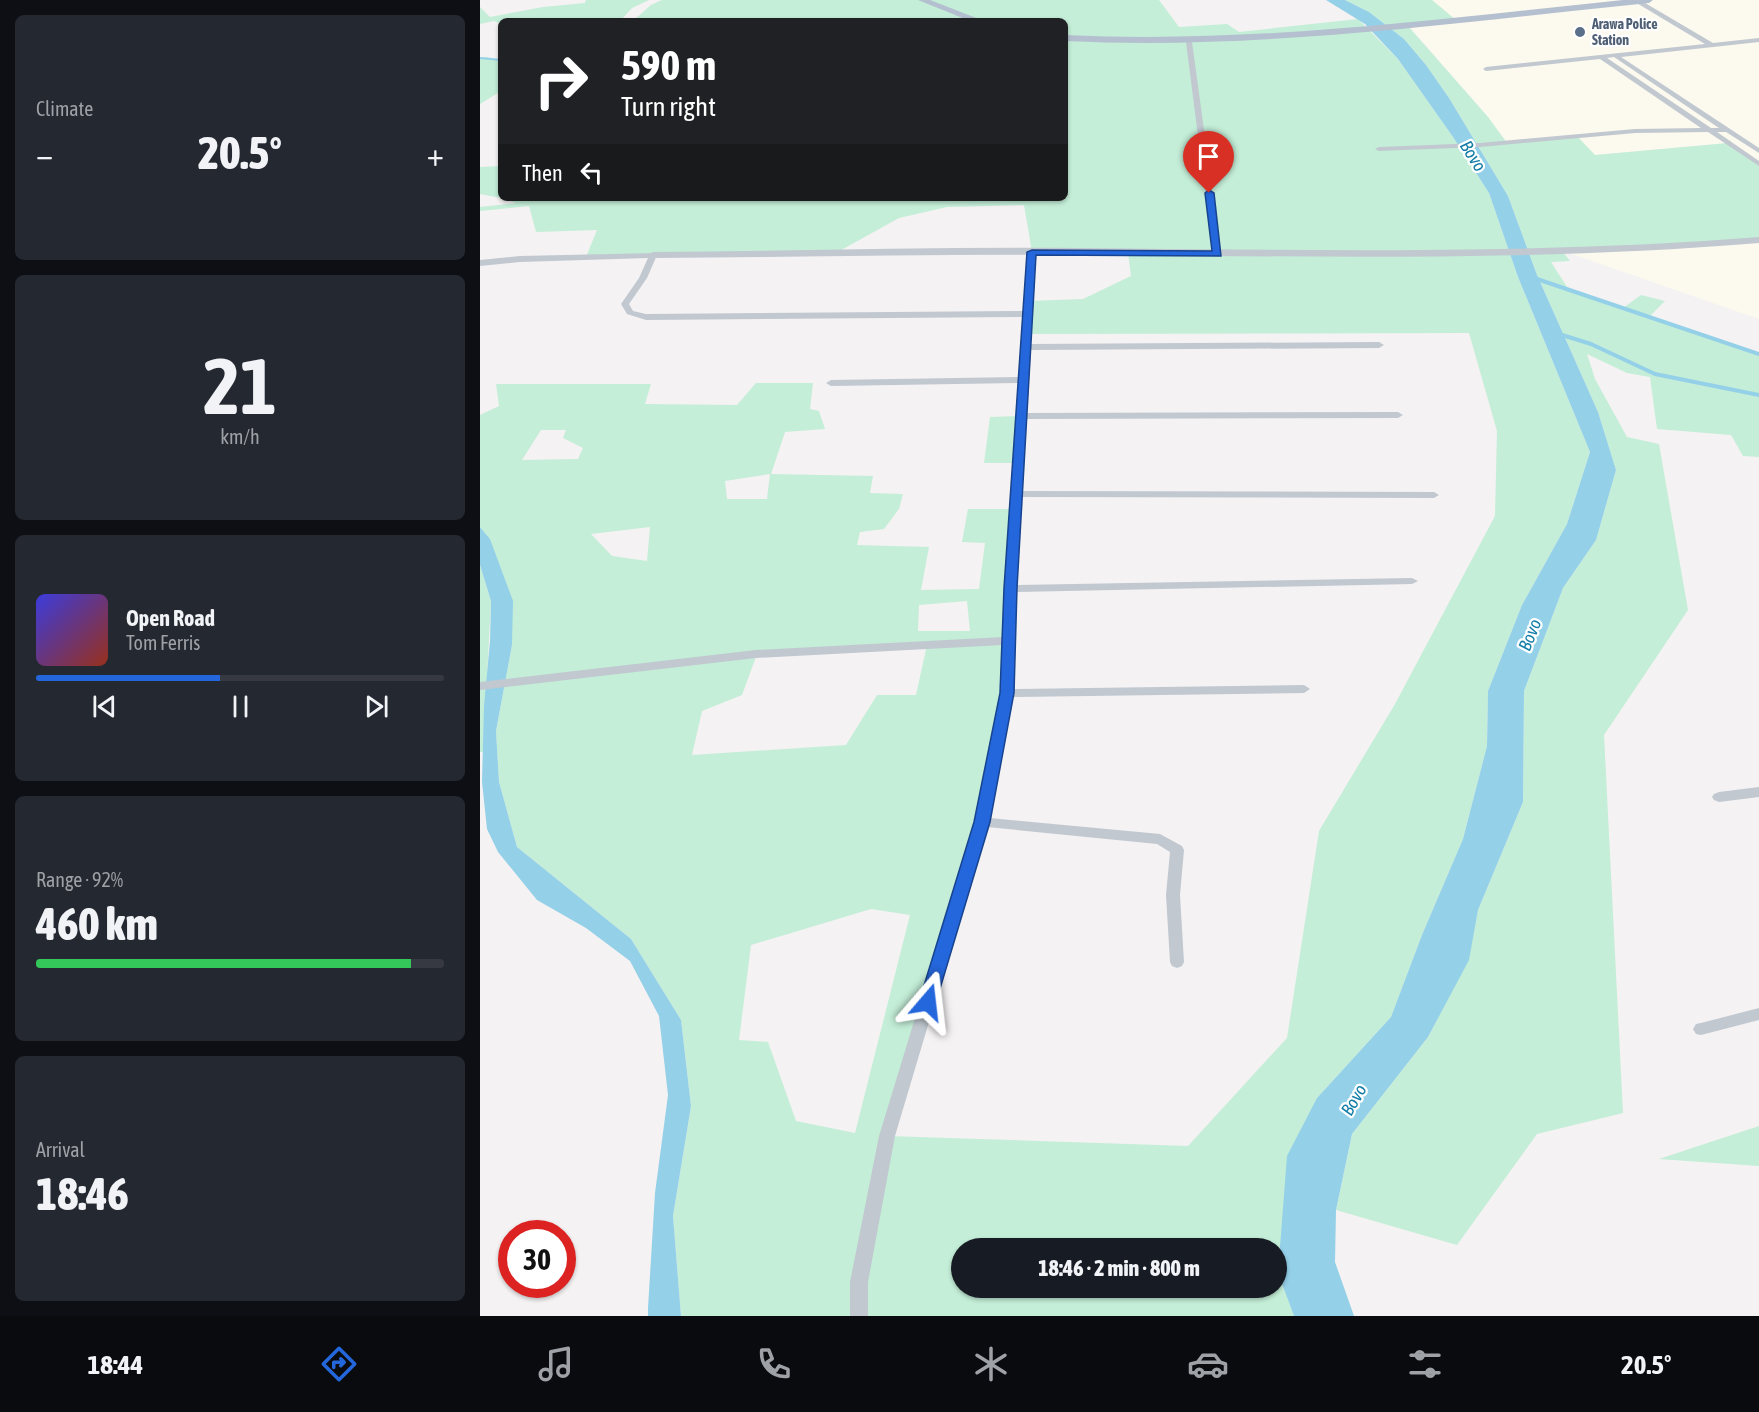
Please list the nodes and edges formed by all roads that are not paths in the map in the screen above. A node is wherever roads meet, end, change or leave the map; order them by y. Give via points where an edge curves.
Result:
1 (922, 0) edge
2 (1650, 0) edge
3 (1637, 1) edge
4 (971, 18) edge
5 (1068, 38) edge
6 (1759, 40) edge
7 (1189, 42) junction
8 (1712, 45) junction
9 (1617, 56) junction
10 (1603, 58) junction
11 (1486, 69) dead end
12 (1728, 130) junction
13 (1711, 132) junction
14 (1379, 149) dead end
15 (1759, 150) edge
16 (1759, 164) edge
17 (1759, 240) edge
18 (1032, 252) junction
19 (1217, 254) junction
20 (652, 255) junction
21 (480, 263) edge
22 (1028, 314) junction
23 (1379, 345) dead end
24 (1026, 347) junction
25 (1023, 380) junction
26 (831, 383) dead end
27 (1398, 415) dead end
28 (1022, 416) junction
29 (1018, 494) junction
30 (1434, 495) dead end
31 (1412, 581) dead end
32 (1011, 588) junction
33 (1009, 641) junction
34 (481, 686) edge
35 (1304, 689) dead end
36 (1007, 693) junction
37 (1759, 792) edge
38 (1719, 797) dead end
39 (982, 822) junction
40 (1177, 962) dead end
41 (1759, 1014) edge
42 (1701, 1029) dead end
43 (859, 1316) edge

1 - 4 main road
2 - 3 main road
3 - 7 main road via 1354,32
3 - 8 street
5 - 7 main road
6 - 8 street
7 - 19 street
8 - 9 street
9 - 10 street
9 - 12 street
10 - 11 street
10 - 13 street
12 - 13 street
12 - 15 street
13 - 14 street via 1635,131 1480,145
13 - 16 street
17 - 19 street via 1674,248 1538,252
18 - 19 street
18 - 20 street
18 - 22 street
20 - 21 street
20 - 22 street via 643,278 625,304 633,315 744,318
22 - 24 street
23 - 24 street
24 - 25 street
25 - 26 street
25 - 28 street
27 - 28 street
28 - 29 street
29 - 30 street
29 - 32 street
31 - 32 street
32 - 33 street
33 - 34 street via 756,654
33 - 36 street
35 - 36 street
36 - 39 street
37 - 38 street
39 - 40 street via 1160,839 1177,850 1173,895
39 - 43 street via 887,1136 860,1282
41 - 42 street

